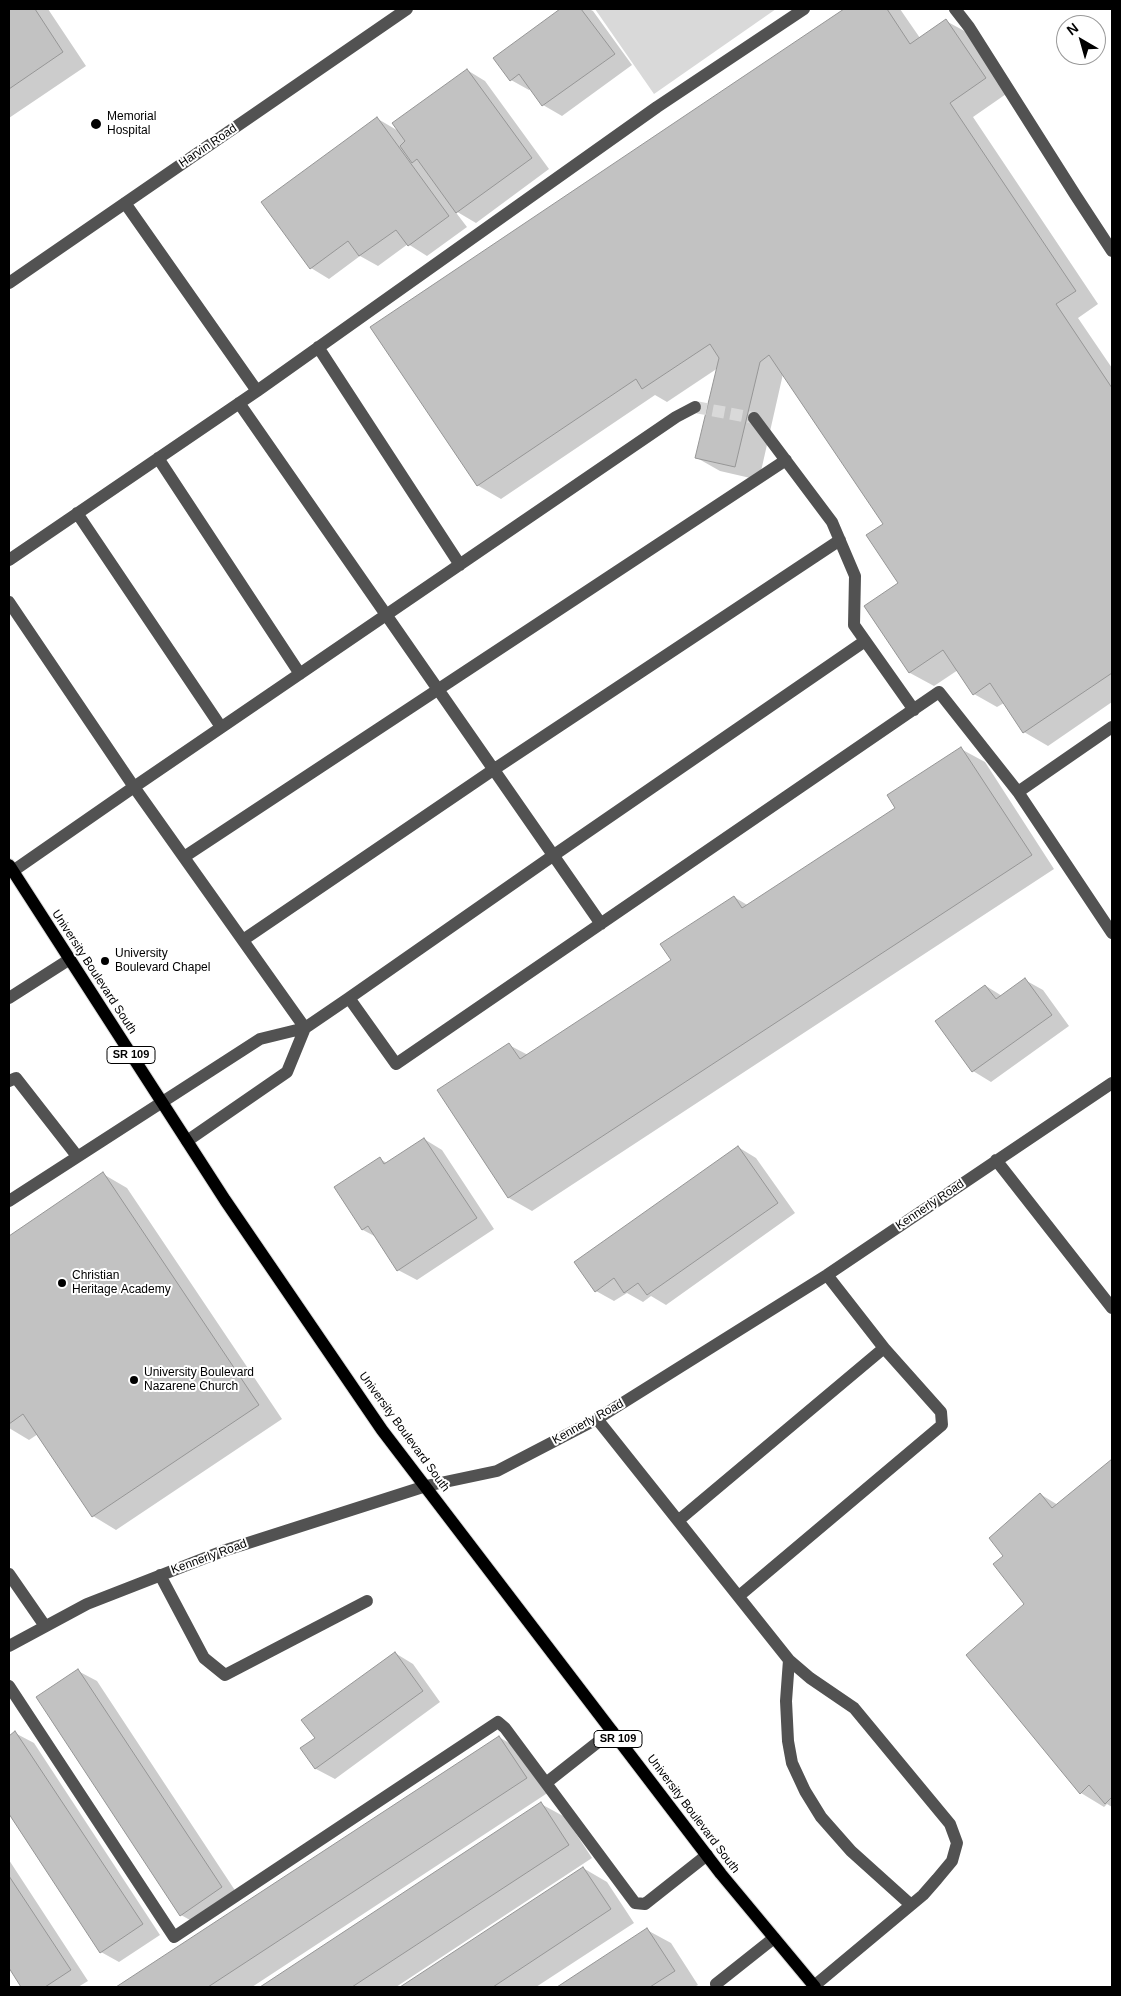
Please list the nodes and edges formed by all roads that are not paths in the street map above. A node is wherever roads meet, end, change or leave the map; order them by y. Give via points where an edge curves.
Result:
1 (408, 9) edge
2 (804, 9) edge
3 (955, 9) edge
4 (125, 204) junction
5 (1112, 251) edge
6 (9, 283) edge
7 (318, 347) junction
8 (256, 391) junction
9 (239, 403) junction
10 (695, 407) tunnel mouth
11 (754, 418) tunnel mouth
12 (158, 458) junction
13 (786, 460) junction
14 (77, 513) junction
15 (840, 540) junction
16 (9, 560) edge
17 (460, 565) junction
18 (9, 602) edge
19 (385, 616) junction
20 (865, 641) junction
21 (300, 674) junction
22 (437, 689) junction
23 (914, 710) junction
24 (1112, 727) edge
25 (221, 728) junction
26 (493, 770) junction
27 (134, 787) junction
28 (1018, 792) junction
29 (554, 855) junction
30 (184, 857) junction
31 (11, 868) edge
32 (601, 924) junction
33 (1112, 933) edge
34 (243, 940) junction
35 (70, 959) junction
36 (9, 998) edge
37 (349, 998) junction
38 (305, 1028) junction
39 (9, 1081) edge
40 (1112, 1083) edge
41 (162, 1102) junction
42 (187, 1141) junction
43 (77, 1156) junction
44 (996, 1160) junction
45 (9, 1200) edge
46 (827, 1275) junction
47 (1112, 1308) edge
48 (884, 1348) junction
49 (597, 1419) junction
50 (426, 1486) junction
51 (679, 1520) junction
52 (9, 1574) edge
53 (160, 1575) junction
54 (738, 1596) junction
55 (367, 1601) dead end
56 (45, 1626) junction
57 (9, 1646) edge
58 (789, 1660) junction
59 (9, 1686) edge
60 (612, 1731) junction
61 (546, 1783) junction
62 (707, 1855) junction
63 (911, 1905) junction
64 (774, 1938) junction
65 (714, 1986) edge
66 (814, 1987) edge

1 - 4 street, Harvin Road
2 - 7 street via 657,107
3 - 5 street
4 - 6 street, Harvin Road
4 - 8 street
7 - 8 street
7 - 17 street
8 - 9 street
9 - 12 street
9 - 19 street
10 - 17 street
11 - 13 street
12 - 14 street
12 - 21 street
13 - 15 street via 832,522
13 - 22 street
14 - 16 street
14 - 25 street
15 - 20 street via 855,576 854,625
15 - 26 street
17 - 19 street
18 - 27 street
19 - 21 street
19 - 22 street
20 - 23 street
20 - 29 street
21 - 25 street
22 - 26 street
22 - 30 street
23 - 28 street via 939,692
23 - 32 street
24 - 28 street
25 - 27 street
26 - 29 street
26 - 34 street
27 - 30 street
27 - 31 street
28 - 33 street
29 - 32 street
29 - 37 street
30 - 34 street
31 - 35 main road, University Boulevard South / SR 109
32 - 37 street via 396,1064
34 - 38 street
35 - 36 street
35 - 41 main road, University Boulevard South / SR 109
37 - 38 street
38 - 41 street via 260,1039
38 - 42 street via 287,1072
39 - 43 street via 16,1078
40 - 44 street, Kennerly Road
41 - 42 main road, University Boulevard South / SR 109
41 - 43 street
42 - 50 main road, University Boulevard South / SR 109 via 382,1430
43 - 45 street
44 - 46 street, Kennerly Road
44 - 47 street
46 - 48 street
46 - 49 street, Kennerly Road
48 - 51 street
48 - 54 street via 940,1412 942,1424
49 - 50 street, Kennerly Road via 497,1471
49 - 51 street
50 - 53 street, Kennerly Road via 223,1551
50 - 60 main road, University Boulevard South / SR 109
51 - 54 street
52 - 56 street
53 - 55 street via 204,1658 225,1675
53 - 56 street, Kennerly Road via 87,1604
54 - 58 street
56 - 57 street, Kennerly Road
58 - 63 street via 788,1741 792,1763 805,1791 821,1817 851,1851
58 - 63 street via 854,1708 950,1824 957,1843 952,1861
59 - 61 street via 174,1937 498,1722
60 - 61 street
60 - 62 main road, University Boulevard South / SR 109
61 - 62 street via 635,1903 646,1904
62 - 64 main road, University Boulevard South / SR 109
63 - 66 street
64 - 65 street
64 - 66 main road, University Boulevard South / SR 109

